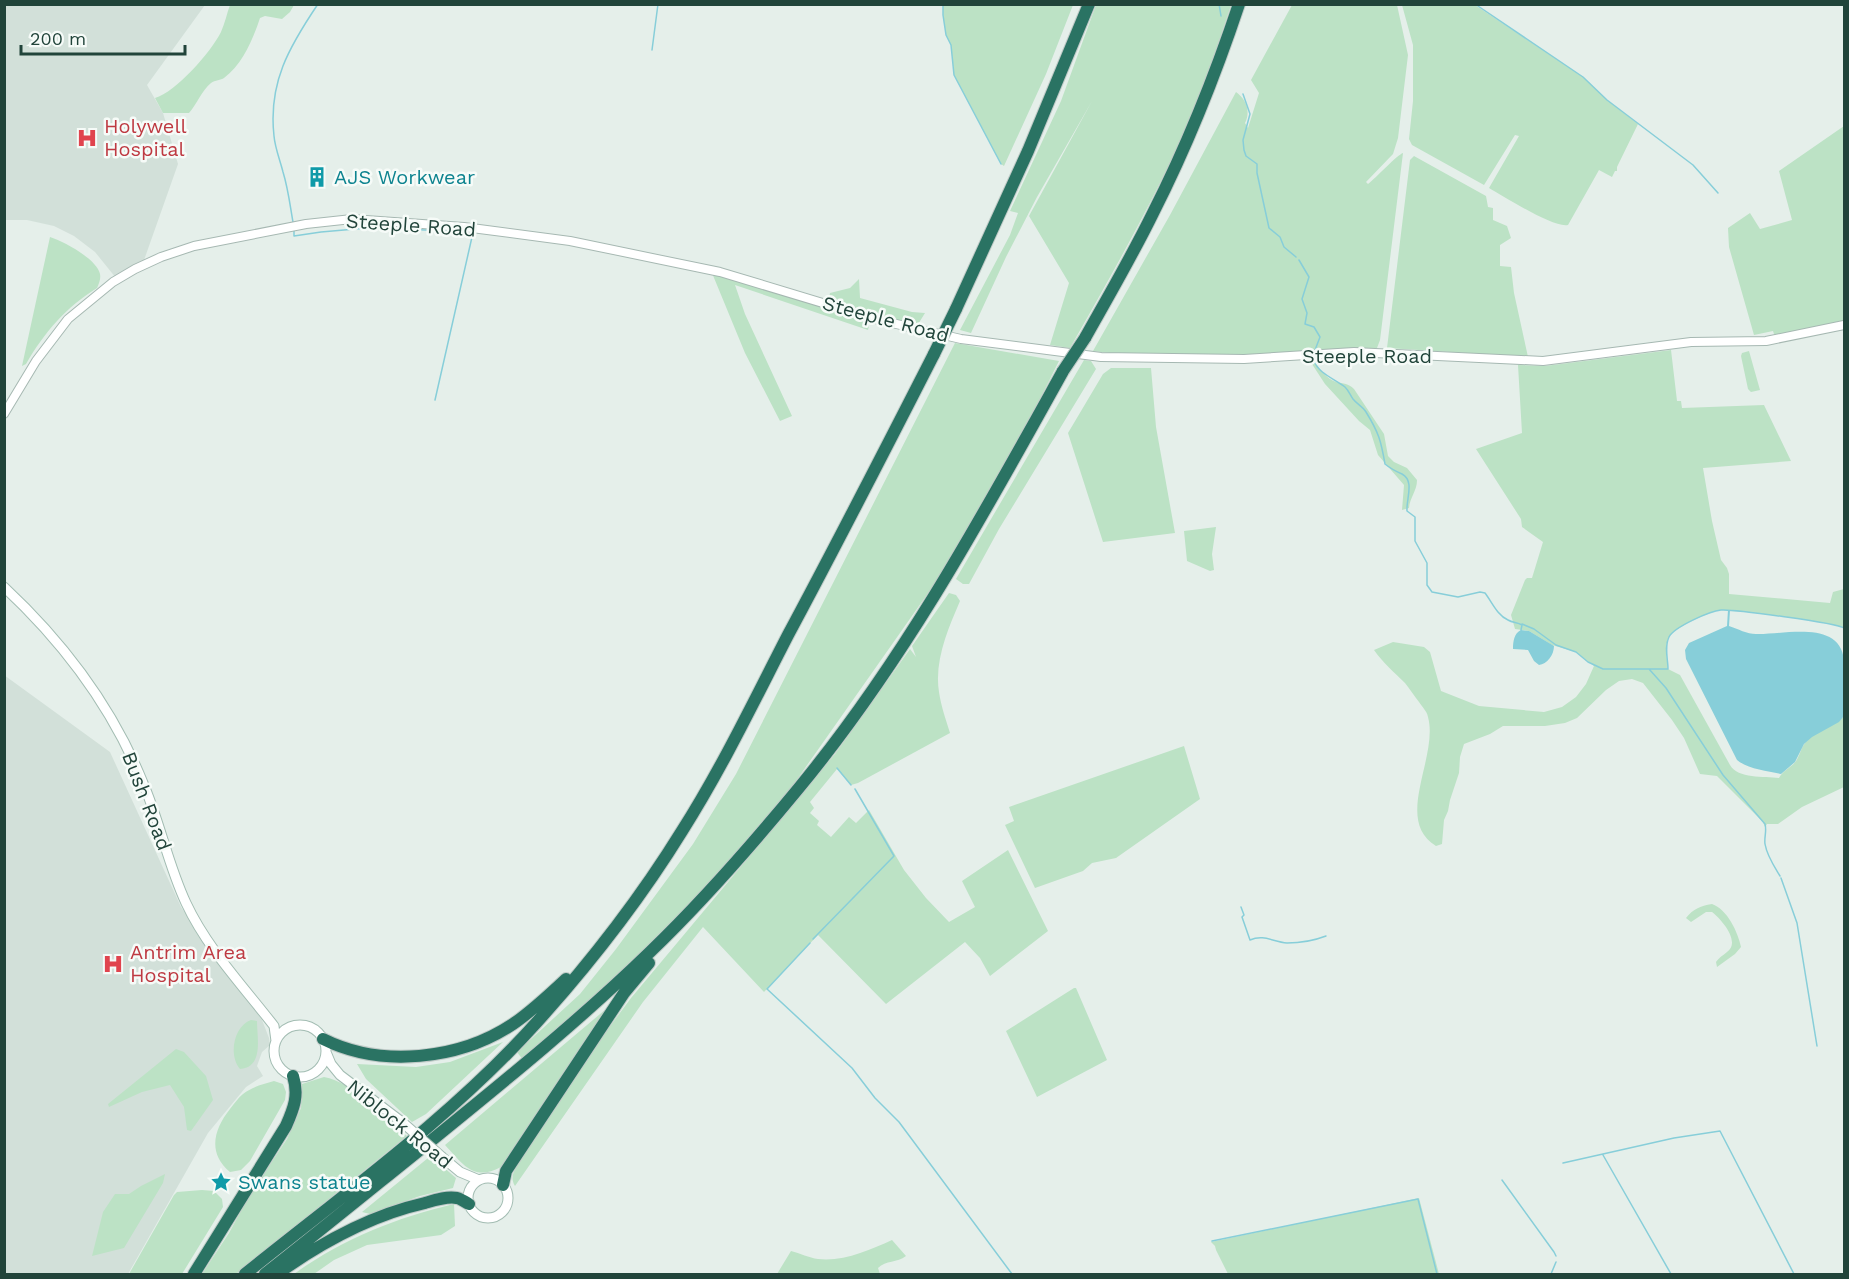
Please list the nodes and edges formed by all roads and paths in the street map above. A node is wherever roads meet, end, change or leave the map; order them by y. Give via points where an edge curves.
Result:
1 (1089, 4) edge
2 (1239, 4) edge
3 (1845, 325) edge
4 (4, 414) edge
5 (4, 587) edge
6 (695, 906) junction
7 (629, 910) junction
8 (274, 1026) junction
9 (287, 1029) junction
10 (322, 1039) junction
11 (276, 1041) junction
12 (326, 1052) junction
13 (315, 1071) junction
14 (340, 1075) junction
15 (292, 1076) junction
16 (460, 1172) junction
17 (479, 1180) junction
18 (503, 1185) junction
19 (469, 1198) junction
20 (194, 1275) edge
21 (245, 1275) edge
22 (265, 1275) edge
23 (277, 1275) edge

1 - 7 highway, bridge via 956,309 866,489 712,780
2 - 6 highway, bridge via 1205,98 1132,253 930,603 885,672 799,788
3 - 4 street, Steeple Road via 1766,341 1691,342 1543,361 1354,352 1245,359 1101,357 961,339 879,320 720,272 570,241 376,219 337,220 183,249 135,269 68,319
5 - 8 main road, Bush Road via 54,639 102,703 142,781 187,904 202,932
6 - 18 highway via 624,993 507,1171
6 - 22 highway via 650,953 546,1047
7 - 10 highway via 534,1008 477,1042 442,1053 398,1056 339,1047
7 - 21 highway via 564,992 485,1075
8 - 9 main road
8 - 11 main road, Bush Road
9 - 10 main road via 309,1027
9 - 11 main road
10 - 12 main road
11 - 15 main road via 278,1064
12 - 13 main road
12 - 14 main road, Niblock Road
13 - 14 main road, Niblock Road
13 - 15 main road
14 - 16 main road, Niblock Road, bridge
15 - 20 highway via 295,1103 286,1126
16 - 17 main road, Niblock Road
16 - 19 main road, Niblock Road
17 - 18 main road via 492,1178
17 - 19 main road
18 - 19 main road via 508,1194 507,1204 496,1216 483,1217 472,1210
19 - 23 highway via 446,1198 384,1215 321,1245

